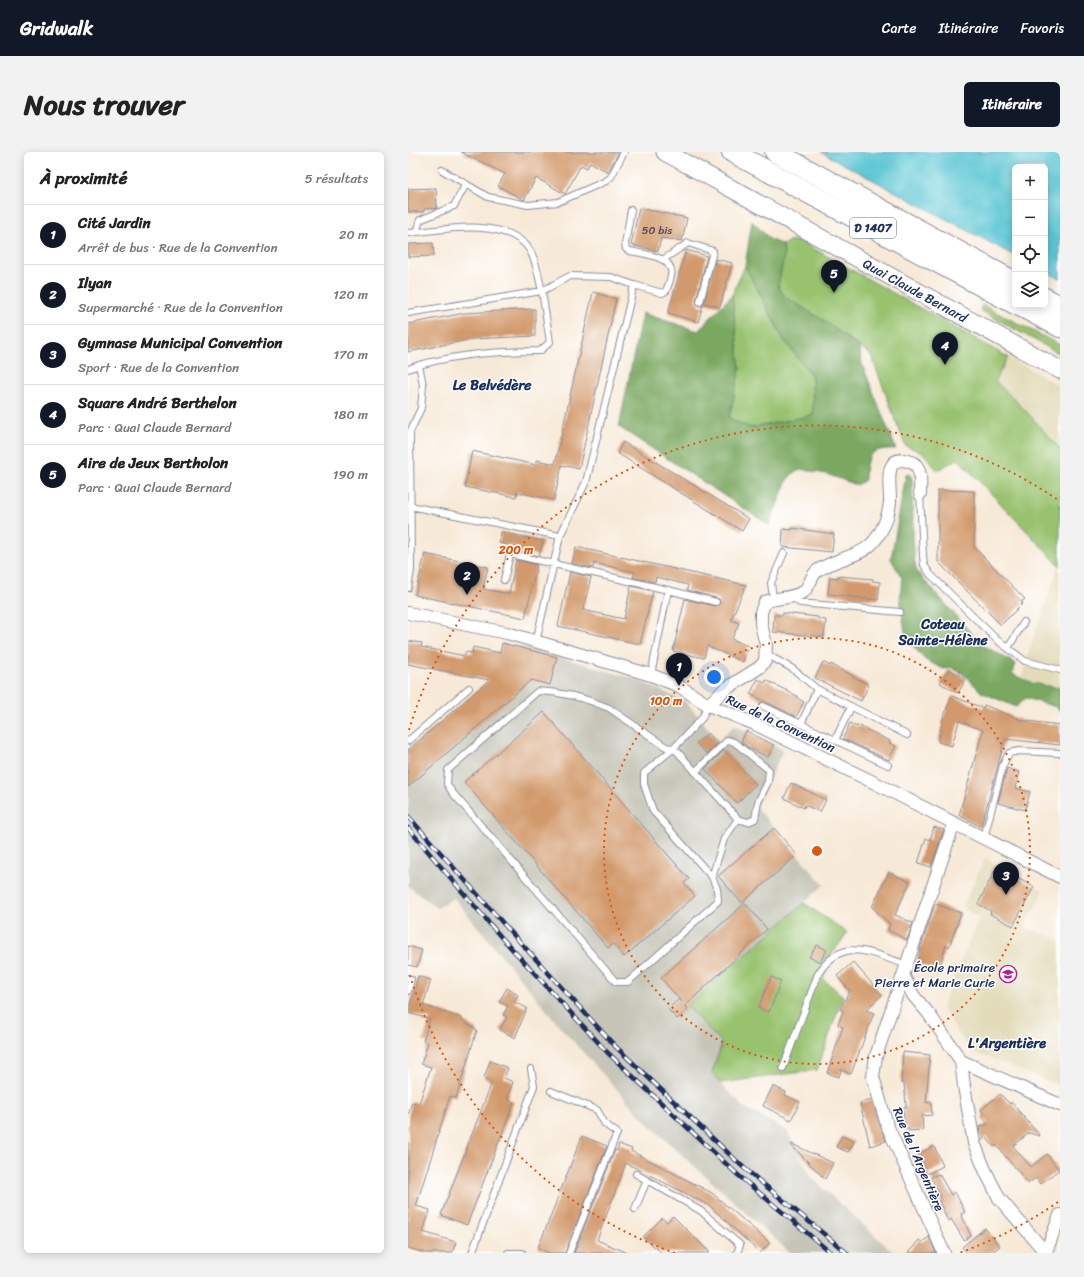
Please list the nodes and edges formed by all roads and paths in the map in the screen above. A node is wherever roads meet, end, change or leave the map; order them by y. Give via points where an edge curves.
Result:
1 (624, 152) edge
2 (665, 152) edge
3 (732, 152) edge
4 (774, 152) edge
5 (442, 170) dead end
6 (466, 184) junction
7 (631, 210) dead end
8 (416, 232) junction
9 (408, 233) edge
10 (664, 260) junction
11 (1012, 280) edge
12 (634, 285) junction
13 (542, 291) junction
14 (1048, 300) edge
15 (700, 302) dead end
16 (1012, 302) edge
17 (1060, 306) edge
18 (1024, 308) edge
19 (408, 314) edge
20 (1060, 327) edge
21 (419, 365) junction
22 (408, 369) edge
23 (1060, 370) edge
24 (920, 494) joint
25 (410, 506) junction
26 (560, 536) junction
27 (784, 553) dead end
28 (554, 564) junction
29 (504, 580) dead end
30 (408, 588) edge
31 (668, 590) junction
32 (791, 596) junction
33 (773, 598) junction
34 (716, 602) dead end
35 (408, 612) edge
36 (900, 612) dead end
37 (1024, 622) dead end
38 (536, 642) junction
39 (1008, 648) junction
40 (766, 654) junction
41 (1060, 670) edge
42 (651, 675) junction
43 (468, 688) dead end
44 (817, 689) junction
45 (708, 705) junction
46 (763, 706) dead end
47 (851, 707) junction
48 (801, 724) junction
49 (907, 735) dead end
50 (835, 740) junction
51 (408, 741) edge
52 (674, 748) junction
53 (1060, 753) edge
54 (888, 765) dead end
55 (695, 772) junction
56 (738, 819) junction
57 (954, 823) junction
58 (984, 838) junction
59 (712, 877) junction
60 (1060, 877) edge
61 (908, 965) junction
62 (904, 977) junction
63 (408, 978) edge
64 (408, 990) edge
65 (961, 1061) junction
66 (783, 1068) dead end
67 (531, 1069) dead end
68 (551, 1092) dead end
69 (1060, 1105) edge
70 (636, 1174) dead end
71 (647, 1180) junction
72 (635, 1209) dead end
73 (1060, 1215) edge
74 (1046, 1252) edge
75 (472, 1253) edge
76 (508, 1253) edge
77 (522, 1253) edge
78 (569, 1253) edge
79 (736, 1253) edge
80 (944, 1253) edge

1 - 6 lane via 606,182 558,202 528,205 488,197
2 - 23 main road, Quai Claude Bernard
3 - 16 highway, D 1407
4 - 11 highway, D 1407
5 - 6 lane
6 - 8 lane via 454,206 420,220
7 - 10 lane via 626,249
8 - 9 lane
8 - 13 lane via 483,227 506,232 524,243 532,254
10 - 12 lane via 671,267 672,274 666,291 662,293
10 - 15 lane via 688,243 714,251
12 - 13 lane via 611,277 570,276
12 - 26 lane via 586,482
13 - 19 lane
13 - 21 lane via 550,342 540,351 498,351 453,356
14 - 17 highway
18 - 20 highway, D 1407
21 - 22 lane
21 - 25 lane via 423,385 421,408 410,432
24 - 32 street via 919,469 915,463 899,461 894,464 889,469 888,511 881,531 874,540 855,556 832,563 816,572 802,592
24 - 39 lane via 924,565 930,574
25 - 26 lane
25 - 30 lane via 411,570
26 - 28 lane
27 - 33 lane via 771,583
28 - 29 lane via 510,554
28 - 31 lane
28 - 38 lane
31 - 34 lane
31 - 42 lane
32 - 33 street
32 - 36 lane via 800,603
33 - 40 street via 765,602 761,612
35 - 38 street, Rue de la Convention via 507,633
37 - 39 lane
38 - 42 street, Rue de la Convention
39 - 41 lane via 1025,661
40 - 44 lane via 792,669
40 - 45 street via 760,667 724,690
42 - 45 street, Rue de la Convention via 679,686
43 - 51 lane
44 - 47 lane
44 - 48 lane
45 - 52 lane via 702,718
45 - 57 street, Rue de la Convention via 755,724
46 - 48 lane
47 - 49 lane
47 - 50 lane
48 - 50 lane
50 - 54 lane
52 - 55 lane
52 - 59 lane via 644,773 644,784 653,811
52 - 59 lane via 666,747 610,708 558,693 538,691 448,770 447,784 616,982 628,982 718,901
53 - 58 lane via 1009,753 1003,765
55 - 56 lane
55 - 56 lane via 728,740 769,770 768,782 758,802 755,819 748,822
56 - 59 lane via 724,839
57 - 58 street, Rue de la Convention
57 - 61 street, Rue de l'Argentière
58 - 60 street, Rue de la Convention
61 - 62 street, Rue de l'Argentière
61 - 66 lane via 853,948 841,951 826,962 818,974
62 - 65 street via 913,995
62 - 80 street, Rue de l'Argentière via 876,1056 873,1077 887,1126
63 - 64 lane via 411,979
65 - 69 street
65 - 74 street via 974,1143 984,1170 999,1198
67 - 75 lane via 534,1086
68 - 78 lane via 597,1110 605,1124 617,1133
70 - 71 lane
71 - 72 lane
71 - 79 lane via 701,1211 740,1245
73 - 74 street
76 - 77 lane

